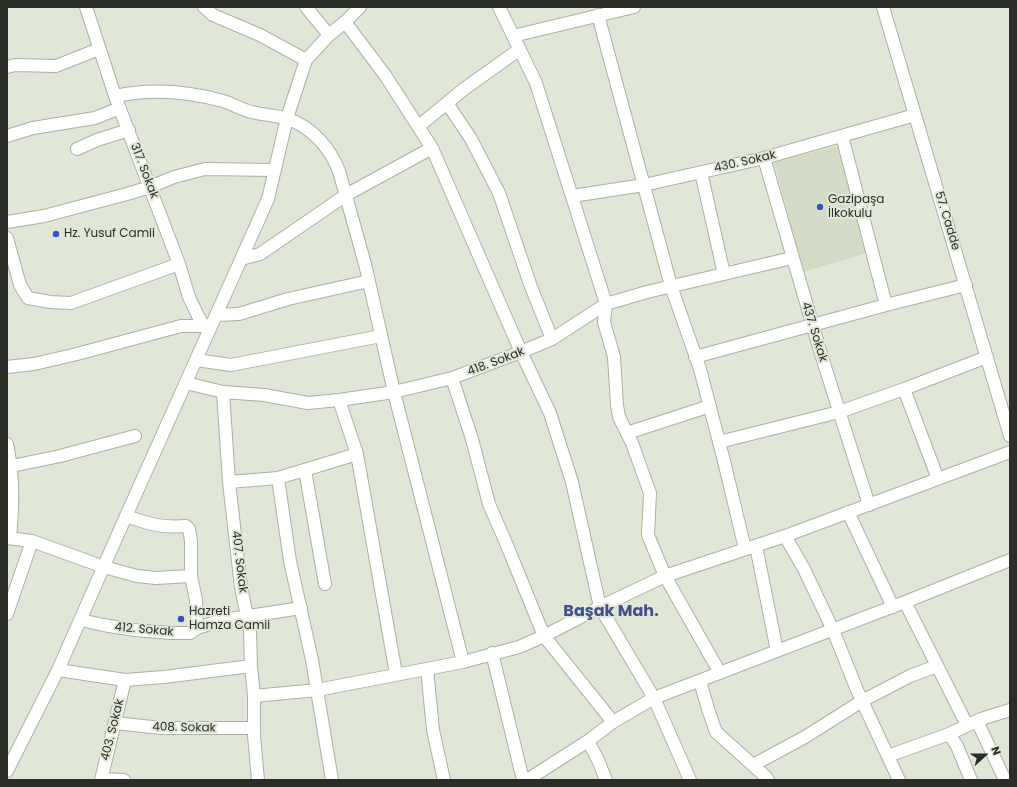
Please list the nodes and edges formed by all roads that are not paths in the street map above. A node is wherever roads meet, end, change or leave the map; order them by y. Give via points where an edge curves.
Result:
1 (86, 7) edge
2 (204, 7) edge
3 (306, 7) edge
4 (360, 7) edge
5 (499, 7) edge
6 (634, 7) edge
7 (883, 7) edge
8 (598, 15) junction
9 (345, 22) junction
10 (329, 35) junction
11 (513, 36) junction
12 (99, 49) junction
13 (520, 49) junction
14 (306, 60) junction
15 (7, 67) edge
16 (115, 96) junction
17 (447, 103) junction
18 (120, 108) junction
19 (915, 116) junction
20 (287, 118) junction
21 (419, 126) junction
22 (128, 130) junction
23 (7, 136) edge
24 (842, 136) junction
25 (432, 148) junction
26 (77, 149) dead end
27 (764, 158) junction
28 (275, 170) junction
29 (701, 172) junction
30 (644, 185) junction
31 (150, 187) junction
32 (346, 195) junction
33 (572, 196) junction
34 (7, 222) edge
35 (7, 238) edge
36 (792, 258) junction
37 (242, 259) junction
38 (179, 264) junction
39 (724, 274) junction
40 (369, 281) junction
41 (966, 285) junction
42 (672, 286) junction
43 (606, 304) junction
44 (886, 305) junction
45 (217, 315) junction
46 (812, 325) junction
47 (207, 327) junction
48 (381, 336) junction
49 (552, 339) junction
50 (521, 352) junction
51 (987, 356) junction
52 (695, 357) junction
53 (196, 360) junction
54 (7, 367) edge
55 (452, 378) junction
56 (186, 383) junction
57 (904, 389) junction
58 (223, 392) junction
59 (394, 392) junction
60 (339, 400) junction
61 (710, 406) junction
62 (839, 412) junction
63 (628, 433) junction
64 (135, 436) dead end
65 (1010, 436) edge
66 (719, 442) junction
67 (7, 444) edge
68 (1010, 452) edge
69 (357, 454) junction
70 (12, 466) junction
71 (305, 470) junction
72 (278, 478) junction
73 (938, 479) junction
74 (229, 482) junction
75 (869, 505) junction
76 (848, 512) junction
77 (126, 516) junction
78 (785, 536) junction
79 (8, 538) edge
80 (32, 541) junction
81 (750, 548) junction
82 (1010, 560) edge
83 (104, 566) junction
84 (191, 576) junction
85 (665, 576) junction
86 (325, 584) dead end
87 (906, 602) junction
88 (600, 607) junction
89 (893, 607) junction
90 (301, 608) junction
91 (7, 614) edge
92 (246, 615) junction
93 (81, 620) junction
94 (197, 628) junction
95 (833, 630) junction
96 (544, 636) junction
97 (777, 651) junction
98 (492, 653) junction
99 (463, 662) junction
100 (251, 666) junction
101 (937, 666) junction
102 (427, 668) junction
103 (58, 670) junction
104 (720, 673) junction
105 (396, 674) junction
106 (125, 680) junction
107 (700, 681) junction
108 (317, 690) junction
109 (254, 696) junction
110 (654, 698) junction
111 (862, 701) junction
112 (1010, 710) edge
113 (613, 722) junction
114 (114, 723) junction
115 (972, 723) junction
116 (254, 728) junction
117 (949, 734) junction
118 (588, 741) junction
119 (888, 756) junction
120 (754, 765) junction
121 (7, 772) edge
122 (686, 779) edge
123 (101, 780) edge
124 (124, 780) edge
125 (258, 780) edge
126 (332, 780) edge
127 (444, 780) edge
128 (523, 780) edge
129 (527, 780) edge
130 (606, 780) edge
131 (768, 780) edge
132 (899, 780) edge
133 (971, 780) edge
134 (1005, 780) edge

1 - 12 street, 317. Sokak
2 - 14 street via 213,15
3 - 10 street
4 - 9 street
5 - 11 street
6 - 8 street
7 - 19 street, 57. Cadde
8 - 11 street
8 - 30 street
9 - 10 street
9 - 21 street
10 - 14 street
11 - 13 street
12 - 15 street via 56,66
12 - 16 street, 317. Sokak
13 - 17 street
13 - 33 street via 536,83
14 - 20 street
16 - 18 street, 317. Sokak
16 - 20 street via 132,92 182,92 225,101 251,112
17 - 21 street
17 - 49 street via 499,193 531,288
18 - 22 street, 317. Sokak
18 - 23 street via 95,118 33,128
19 - 24 street, 430. Sokak
19 - 41 street, 57. Cadde
20 - 28 street
20 - 32 street via 308,129 327,148 334,159
21 - 25 street
22 - 26 street
22 - 31 street, 317. Sokak
24 - 27 street, 430. Sokak
24 - 44 street
25 - 32 street
25 - 50 street
27 - 29 street, 430. Sokak
27 - 36 street, 437. Sokak
28 - 31 street via 205,170 174,177
28 - 37 street via 268,199
29 - 30 street, 430. Sokak
29 - 39 street
30 - 33 street, 430. Sokak
30 - 42 street
31 - 34 street via 44,216
31 - 38 street, 317. Sokak
32 - 37 street via 260,254
32 - 40 street
33 - 43 street
35 - 38 street via 20,285 28,298 50,302 71,303
36 - 39 street, 418. Sokak
36 - 46 street, 437. Sokak
37 - 45 street
38 - 47 street, 317. Sokak via 189,296 198,316
39 - 42 street, 418. Sokak
40 - 45 street via 288,299 239,314
40 - 48 street
41 - 44 street
41 - 51 street, 57. Cadde
42 - 43 street, 418. Sokak
42 - 52 street
43 - 49 street, 418. Sokak
43 - 63 street via 604,322 614,357 619,417
44 - 46 street
45 - 47 street
46 - 52 street
46 - 62 street, 437. Sokak
47 - 53 street
47 - 54 street via 181,326 77,354
48 - 53 street via 231,364
48 - 59 street
49 - 50 street, 418. Sokak
50 - 55 street, 418. Sokak
50 - 88 street via 550,413 572,482
51 - 57 street
51 - 65 street, 57. Cadde
52 - 61 street
53 - 56 street
55 - 59 street, 418. Sokak
55 - 96 street via 472,439 489,504
56 - 58 street, 418. Sokak
56 - 77 street
57 - 62 street
57 - 73 street
58 - 60 street, 418. Sokak via 264,395 308,403
58 - 74 street, 407. Sokak
59 - 60 street, 418. Sokak
59 - 99 street
60 - 69 street
61 - 63 street
61 - 66 street
62 - 66 street
62 - 75 street, 437. Sokak
63 - 85 street via 650,492 648,534
64 - 70 street
66 - 81 street
67 - 70 street
68 - 73 street
69 - 71 street
69 - 105 street
70 - 79 street via 13,505
71 - 72 street
71 - 86 street
72 - 74 street
72 - 90 street via 290,561
73 - 75 street
74 - 92 street, 407. Sokak
75 - 76 street
76 - 78 street
76 - 89 street
77 - 83 street
77 - 84 street via 151,525 186,526 191,541
78 - 81 street
78 - 95 street
79 - 80 street
80 - 83 street
80 - 91 street
81 - 85 street
81 - 97 street
82 - 87 street
83 - 84 street via 137,576
83 - 93 street
84 - 94 street via 196,600
85 - 88 street
85 - 104 street
87 - 89 street
87 - 101 street
88 - 96 street
88 - 110 street
89 - 95 street
90 - 92 street, 412. Sokak
90 - 108 street
92 - 94 street, 412. Sokak
92 - 100 street, 407. Sokak via 250,631
93 - 94 street, 412. Sokak via 111,627 171,633 190,633
93 - 103 street
95 - 97 street
95 - 111 street
96 - 98 street via 519,647
96 - 113 street
97 - 104 street
98 - 99 street
98 - 128 street
99 - 102 street
100 - 106 street
100 - 109 street, 407. Sokak
101 - 111 street via 910,676
101 - 115 street
102 - 105 street
102 - 127 street via 433,730
103 - 106 street
103 - 121 street
104 - 107 street
105 - 108 street
106 - 114 street, 403. Sokak
107 - 110 street
107 - 120 street via 716,732
108 - 109 street
108 - 126 street
109 - 116 street, 407. Sokak
110 - 113 street
110 - 122 street
111 - 119 street
111 - 120 street
112 - 115 street
113 - 118 street
114 - 116 street, 408. Sokak via 162,728
114 - 123 street, 403. Sokak
115 - 117 street
115 - 134 street
116 - 125 street, 407. Sokak
117 - 119 street
117 - 133 street via 957,746
118 - 129 street
118 - 130 street
119 - 132 street
120 - 131 street
123 - 124 street

